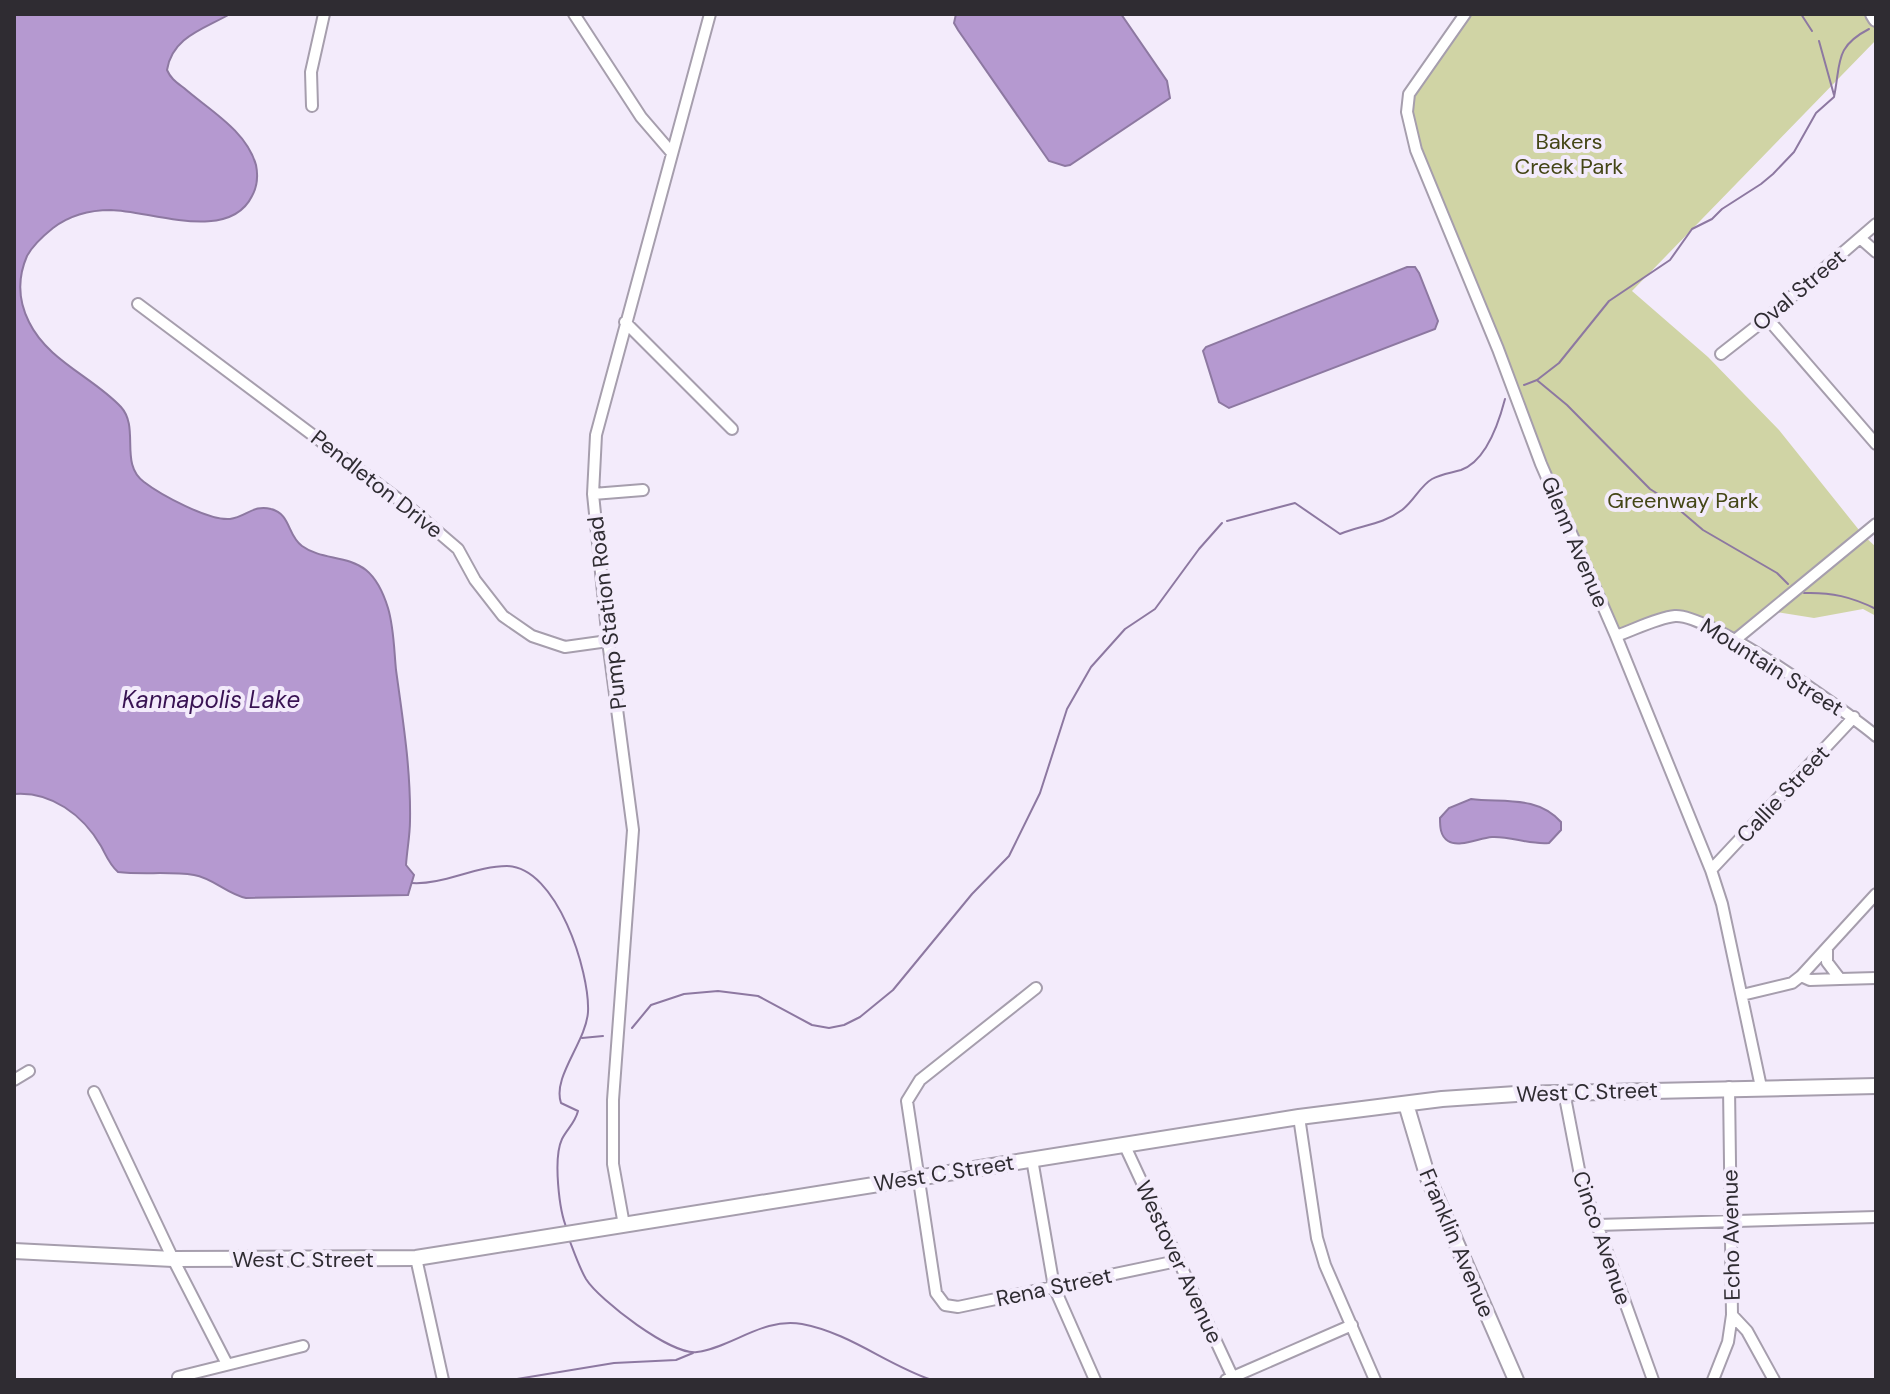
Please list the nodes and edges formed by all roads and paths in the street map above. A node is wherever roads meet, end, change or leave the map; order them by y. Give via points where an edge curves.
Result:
1 (324, 14) edge
2 (574, 14) edge
3 (710, 14) edge
4 (1465, 14) edge
5 (1873, 14) edge
6 (1876, 19) edge
7 (312, 106) dead end
8 (672, 153) junction
9 (1876, 224) edge
10 (1860, 238) junction
11 (1876, 252) edge
12 (138, 304) dead end
13 (1767, 318) junction
14 (625, 322) junction
15 (1721, 354) dead end
16 (732, 429) dead end
17 (1876, 444) edge
18 (643, 490) dead end
19 (593, 494) junction
20 (1876, 524) edge
21 (1616, 636) junction
22 (1735, 640) junction
23 (608, 641) junction
24 (1854, 717) junction
25 (1876, 736) edge
26 (1711, 870) junction
27 (1876, 894) edge
28 (1827, 950) junction
29 (1801, 976) junction
30 (1876, 978) edge
31 (1840, 979) junction
32 (1036, 988) dead end
33 (1742, 995) junction
34 (29, 1071) dead end
35 (14, 1080) edge
36 (1876, 1086) edge
37 (1729, 1087) junction
38 (1761, 1087) junction
39 (94, 1092) dead end
40 (1564, 1092) junction
41 (1406, 1104) junction
42 (1299, 1117) junction
43 (1124, 1144) junction
44 (1032, 1159) junction
45 (919, 1178) junction
46 (1876, 1217) edge
47 (1730, 1220) junction
48 (624, 1225) junction
49 (1597, 1225) junction
50 (14, 1251) edge
51 (416, 1258) junction
52 (173, 1259) junction
53 (1177, 1261) junction
54 (1054, 1287) junction
55 (1732, 1315) junction
56 (1352, 1325) junction
57 (303, 1346) dead end
58 (227, 1364) junction
59 (178, 1377) dead end
60 (1231, 1379) edge
61 (443, 1380) edge
62 (1095, 1380) edge
63 (1375, 1380) edge
64 (1516, 1380) edge
65 (1653, 1380) edge
66 (1713, 1380) edge
67 (1774, 1380) edge

1 - 7 street via 311,72
2 - 8 street via 641,117
3 - 8 street, Pump Station Road
4 - 21 street, Glenn Avenue via 1409,94 1407,112 1416,150
5 - 6 main road
8 - 14 street, Pump Station Road
9 - 10 street, Oval Street
10 - 11 street
10 - 13 street, Oval Street
12 - 23 street, Pendleton Drive via 458,549 503,616 532,636 565,647
13 - 15 street, Oval Street
13 - 17 street
14 - 16 street
14 - 19 street, Pump Station Road via 596,435
18 - 19 street
19 - 23 street, Pump Station Road
20 - 22 street
21 - 22 street, Mountain Street via 1674,616 1693,618
21 - 26 street, Glenn Avenue
22 - 24 street, Mountain Street
23 - 48 street, Pump Station Road via 633,830 613,1100 613,1164
24 - 25 street, Mountain Street
24 - 26 street, Callie Street
26 - 33 street, Glenn Avenue
27 - 28 street
28 - 29 street
28 - 31 street via 1827,962
29 - 31 street
29 - 33 street
30 - 31 street
32 - 45 street via 920,1080 907,1101
33 - 38 street, Glenn Avenue
34 - 35 street
36 - 38 main road, West C Street
37 - 38 main road, West C Street
37 - 40 main road, West C Street
37 - 47 street, Echo Avenue
39 - 52 street
40 - 41 main road, West C Street
40 - 49 street, Cinco Avenue via 1574,1152
41 - 42 main road, West C Street
41 - 64 main road, Franklin Avenue via 1428,1178
42 - 43 main road, West C Street
42 - 56 street via 1317,1238
43 - 44 main road, West C Street
43 - 53 street, Westover Avenue
44 - 45 main road, West C Street
44 - 54 street
45 - 48 main road, West C Street
45 - 54 street, Rena Street via 936,1293 945,1305 958,1307
46 - 47 street
47 - 49 street
47 - 55 street, Echo Avenue
48 - 51 main road, West C Street
49 - 65 street, Cinco Avenue
50 - 52 main road, West C Street
51 - 52 main road, West C Street
51 - 61 street
52 - 58 street
53 - 54 street, Rena Street
53 - 60 street, Westover Avenue
54 - 62 street
55 - 66 street, Echo Avenue
55 - 67 street
56 - 60 street
56 - 63 street
57 - 58 street
58 - 59 street

